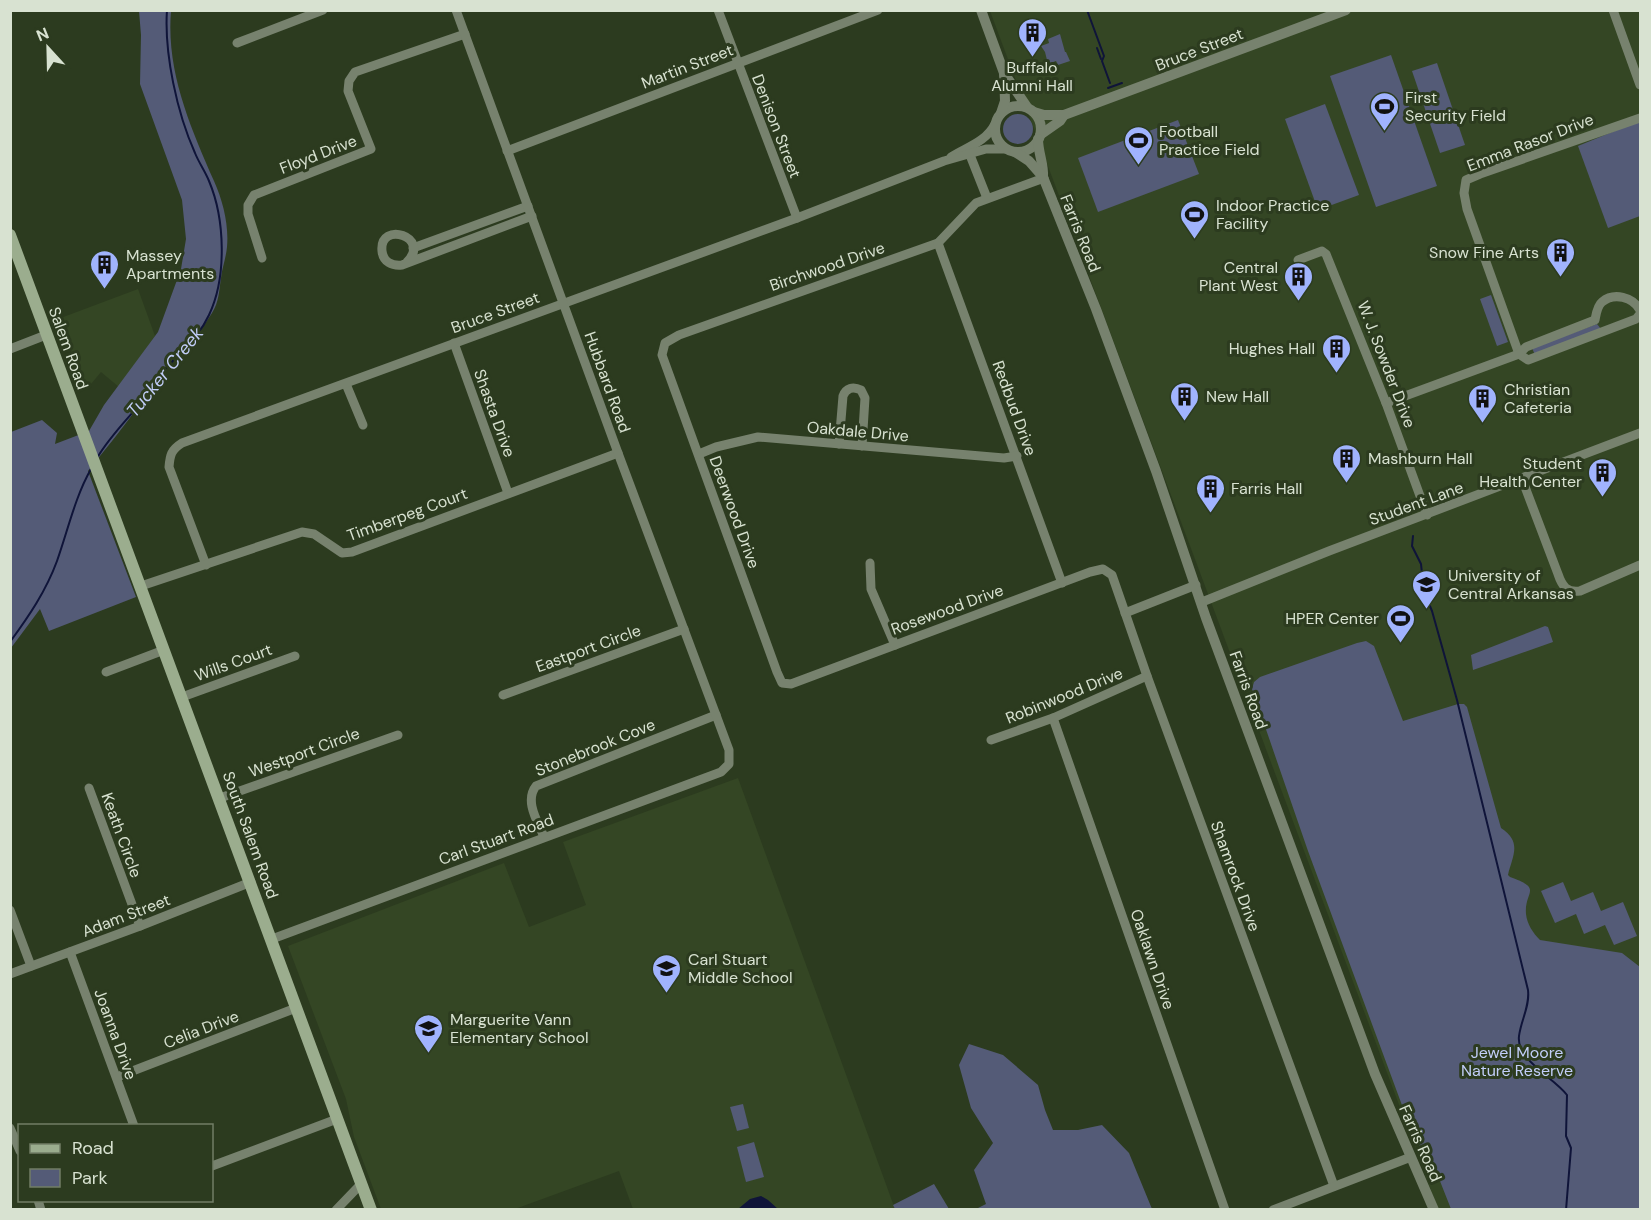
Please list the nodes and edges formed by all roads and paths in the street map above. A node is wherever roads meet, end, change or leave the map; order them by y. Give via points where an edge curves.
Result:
1 (323, 10) edge
2 (456, 10) edge
3 (718, 10) edge
4 (878, 10) edge
5 (981, 10) edge
6 (1346, 10) edge
7 (1613, 10) edge
8 (465, 34) junction
9 (237, 43) dead end
10 (737, 63) junction
11 (1004, 73) junction
12 (1641, 85) edge
13 (1030, 110) junction
14 (1001, 113) junction
15 (1064, 116) junction
16 (1641, 118) edge
17 (995, 124) junction
18 (1039, 137) junction
19 (1010, 150) junction
20 (507, 151) junction
21 (970, 155) junction
22 (944, 161) junction
23 (1043, 178) junction
24 (987, 198) junction
25 (528, 206) junction
26 (532, 216) junction
27 (797, 218) junction
28 (10, 235) edge
29 (938, 243) junction
30 (413, 249) junction
31 (262, 258) dead end
32 (1298, 260) dead end
33 (407, 262) junction
34 (564, 303) junction
35 (1641, 310) edge
36 (1641, 314) edge
37 (1595, 320) junction
38 (1607, 330) junction
39 (46, 335) junction
40 (454, 343) junction
41 (665, 343) joint
42 (10, 349) edge
43 (1519, 354) junction
44 (346, 384) junction
45 (1386, 403) junction
46 (363, 425) dead end
47 (1641, 433) edge
48 (839, 444) junction
49 (862, 446) junction
50 (618, 453) junction
51 (699, 454) junction
52 (1017, 456) junction
53 (98, 472) joint
54 (1522, 479) junction
55 (508, 493) junction
56 (1427, 515) junction
57 (870, 563) dead end
58 (206, 565) junction
59 (1641, 565) edge
60 (1113, 575) joint
61 (1062, 583) junction
62 (1196, 585) junction
63 (141, 586) junction
64 (1202, 602) junction
65 (1125, 613) junction
66 (684, 629) junction
67 (895, 645) junction
68 (164, 650) junction
69 (295, 656) dead end
70 (106, 672) dead end
71 (1147, 676) junction
72 (790, 684) joint
73 (502, 695) dead end
74 (182, 697) junction
75 (716, 716) junction
76 (1053, 718) junction
77 (398, 735) dead end
78 (991, 740) dead end
79 (729, 764) joint
80 (89, 788) dead end
81 (220, 798) junction
82 (544, 837) junction
83 (251, 882) junction
84 (10, 910) edge
85 (140, 926) junction
86 (272, 939) junction
87 (70, 952) junction
88 (31, 966) junction
89 (10, 974) edge
90 (296, 1008) junction
91 (117, 1077) junction
92 (337, 1119) junction
93 (134, 1124) edge
94 (10, 1128) edge
95 (18, 1146) edge
96 (1411, 1157) junction
97 (213, 1166) edge
98 (361, 1184) junction
99 (1334, 1186) junction
100 (336, 1209) edge
101 (371, 1209) edge
102 (1225, 1209) edge
103 (1273, 1209) edge
104 (1434, 1209) edge

1 - 9 street
2 - 8 street, Hubbard Road
3 - 10 street, Denison Street
4 - 10 street, Martin Street
5 - 11 street
6 - 15 street, Bruce Street
7 - 12 street
8 - 20 street, Hubbard Road
8 - 31 street, Floyd Drive via 355,72 348,91 370,149 254,195 248,214
10 - 20 street, Martin Street
10 - 27 street, Denison Street
11 - 13 street
11 - 14 street via 1005,101
13 - 14 street via 1013,106
13 - 15 street, Bruce Street
13 - 18 street via 1041,125
14 - 17 street
15 - 18 street, Bruce Street
16 - 43 street, Emma Rasor Drive via 1466,180 1467,209
17 - 19 street via 996,138
17 - 22 street, Bruce Street via 982,140
18 - 19 street via 1028,149
18 - 23 street, Farris Road
19 - 21 street, Bruce Street via 986,149
19 - 23 street, Farris Road via 1029,161
20 - 25 street, Hubbard Road
21 - 22 street, Bruce Street
21 - 24 street
22 - 27 street, Bruce Street
23 - 24 street, Birchwood Drive
23 - 62 street, Farris Road via 1098,315
24 - 29 street, Birchwood Drive via 976,203
25 - 26 street, Hubbard Road
25 - 30 street
26 - 33 street
26 - 34 street, Hubbard Road
27 - 34 street, Bruce Street
28 - 39 main road, Salem Road
29 - 41 street, Birchwood Drive
29 - 52 street, Redbud Drive
30 - 33 street
30 - 33 street via 410,239 401,234 391,235 384,242 382,252 387,261 397,266
32 - 45 street, W. J. Sowder Drive via 1322,251 1326,254
34 - 40 street, Bruce Street
34 - 50 street, Hubbard Road
35 - 37 street via 1618,296 1600,304
36 - 38 street
37 - 38 street via 1604,321
37 - 43 street via 1526,346
38 - 43 street via 1528,360
39 - 42 street
39 - 53 main road, Salem Road
40 - 44 street, Bruce Street
40 - 55 street, Shasta Drive
41 - 51 street, Deerwood Drive via 662,355
43 - 45 street
44 - 46 street
44 - 58 street, Bruce Street via 175,448 170,455 170,467
45 - 56 street, W. J. Sowder Drive
47 - 54 street, Student Lane
48 - 49 street, Oakdale Drive
48 - 49 street via 843,396 853,387 861,390 865,398
48 - 51 street, Oakdale Drive via 758,437
49 - 52 street, Oakdale Drive
50 - 55 street, Timberpeg Court
50 - 66 street, Hubbard Road
51 - 72 street, Deerwood Drive via 777,672 782,682
52 - 61 street, Redbud Drive
53 - 63 main road, South Salem Road
54 - 56 street, Student Lane
54 - 59 street via 1566,588 1581,591
55 - 58 street, Timberpeg Court via 352,552 342,554 314,534 302,532
56 - 64 street, Student Lane
57 - 67 street via 871,590
58 - 63 street, Timberpeg Court
60 - 61 street, Rosewood Drive via 1103,569
60 - 65 street, Shamrock Drive
61 - 67 street, Rosewood Drive
62 - 64 street, Farris Road
62 - 65 street
63 - 68 main road, South Salem Road
64 - 96 street, Farris Road via 1375,1074
65 - 71 street, Shamrock Drive
66 - 73 street, Eastport Circle
66 - 75 street, Hubbard Road
67 - 72 street, Rosewood Drive
68 - 70 street
68 - 74 main road, South Salem Road
69 - 74 street, Wills Court
71 - 76 street, Robinwood Drive
71 - 99 street, Shamrock Drive
74 - 81 main road, South Salem Road
75 - 79 street, Hubbard Road via 729,750
75 - 82 street, Stonebrook Cove via 537,786 531,802
76 - 78 street, Robinwood Drive
76 - 102 street, Oaklawn Drive
77 - 81 street, Westport Circle
79 - 82 street, Carl Stuart Road via 721,772
80 - 85 street, Keath Circle
81 - 83 main road, South Salem Road
82 - 86 street, Carl Stuart Road
83 - 85 street, Adam Street
83 - 86 main road, South Salem Road
84 - 88 street
85 - 87 street, Adam Street
86 - 90 main road, South Salem Road
87 - 88 street, Adam Street
87 - 91 street, Joanna Drive
88 - 89 street, Adam Street
90 - 91 street, Celia Drive
90 - 92 main road, South Salem Road
91 - 93 street, Joanna Drive
92 - 97 street
92 - 98 main road, South Salem Road
94 - 95 street
96 - 99 street
96 - 104 street, Farris Road
98 - 100 street
98 - 101 main road, South Salem Road
99 - 103 street

